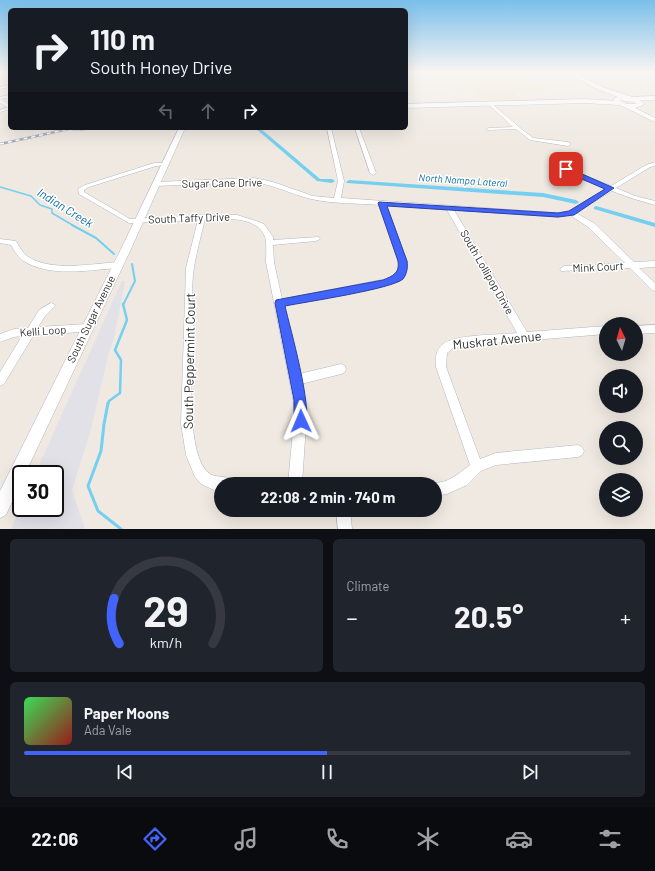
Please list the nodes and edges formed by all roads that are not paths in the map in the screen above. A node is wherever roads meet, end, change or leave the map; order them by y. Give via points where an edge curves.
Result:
1 (616, 97) edge
2 (625, 97) edge
3 (631, 99) junction
4 (655, 99) edge
5 (620, 101) junction
6 (491, 104) junction
7 (641, 105) junction
8 (408, 106) edge
9 (655, 119) edge
10 (517, 128) junction
11 (489, 129) dead end
12 (181, 130) edge
13 (329, 130) edge
14 (358, 130) edge
15 (568, 144) dead end
16 (165, 164) junction
17 (655, 164) edge
18 (566, 169) dead end
19 (373, 173) dead end
20 (156, 184) junction
21 (610, 188) junction
22 (338, 200) junction
23 (382, 203) junction
24 (655, 203) edge
25 (449, 208) junction
26 (571, 213) junction
27 (202, 217) junction
28 (139, 220) junction
29 (316, 239) dead end
30 (0, 241) edge
31 (269, 243) junction
32 (655, 264) edge
33 (118, 265) junction
34 (633, 265) junction
35 (564, 270) dead end
36 (655, 288) edge
37 (280, 303) junction
38 (51, 306) dead end
39 (86, 328) junction
40 (655, 329) edge
41 (643, 330) edge
42 (599, 331) edge
43 (30, 332) junction
44 (524, 336) junction
45 (0, 338) edge
46 (341, 369) dead end
47 (296, 380) junction
48 (0, 381) edge
49 (578, 451) dead end
50 (477, 467) junction
51 (296, 477) edge
52 (214, 483) edge
53 (442, 488) edge
54 (0, 509) edge
55 (343, 517) edge
56 (344, 529) edge

1 - 5 main road
2 - 3 main road
3 - 4 street
3 - 5 main road
3 - 7 main road
4 - 7 street
5 - 6 street
5 - 7 main road
5 - 9 main road
6 - 8 street
6 - 10 street
7 - 9 main road via 640,110
10 - 11 street
10 - 15 street via 532,139
12 - 16 street, South Sugar Avenue
13 - 22 street via 341,181
14 - 19 street
16 - 20 street, South Sugar Avenue
16 - 28 street, South Taffy Drive via 156,164 81,189 81,193 129,221
17 - 21 street, Sugar Cane Drive
18 - 21 street
20 - 22 street, Sugar Cane Drive via 254,180 270,182 310,197
20 - 28 street, South Sugar Avenue
21 - 24 street via 633,198
21 - 26 street, Sugar Cane Drive
22 - 23 street, Sugar Cane Drive
23 - 25 street, Sugar Cane Drive
23 - 37 street via 404,268 399,277 385,283
25 - 26 street, Sugar Cane Drive via 553,215
25 - 44 street, South Lollipop Drive
26 - 34 street via 592,225
27 - 28 street, South Taffy Drive
27 - 31 street, South Taffy Drive via 245,218 261,226 269,237
27 - 52 street, South Peppermint Court via 190,268 187,422 192,456 197,469
28 - 33 street, South Sugar Avenue
29 - 31 street
30 - 33 street via 13,243 24,258 39,264 66,267
31 - 37 street, South Taffy Drive via 270,262
32 - 34 street, Mink Court
33 - 39 street, South Sugar Avenue
34 - 35 street, Mink Court
34 - 36 street
37 - 47 street, South Taffy Drive
38 - 43 street via 42,313
39 - 43 street, Kelli Loop
39 - 54 street, South Sugar Avenue
40 - 41 street
42 - 44 street, Muskrat Avenue
43 - 45 street, Kelli Loop via 14,333
43 - 48 street
44 - 50 street, Muskrat Avenue via 459,342 446,346 441,352 441,367
46 - 47 street
47 - 51 street, South Taffy Drive via 301,409
49 - 50 street via 496,459
50 - 53 street via 462,480
55 - 56 street

